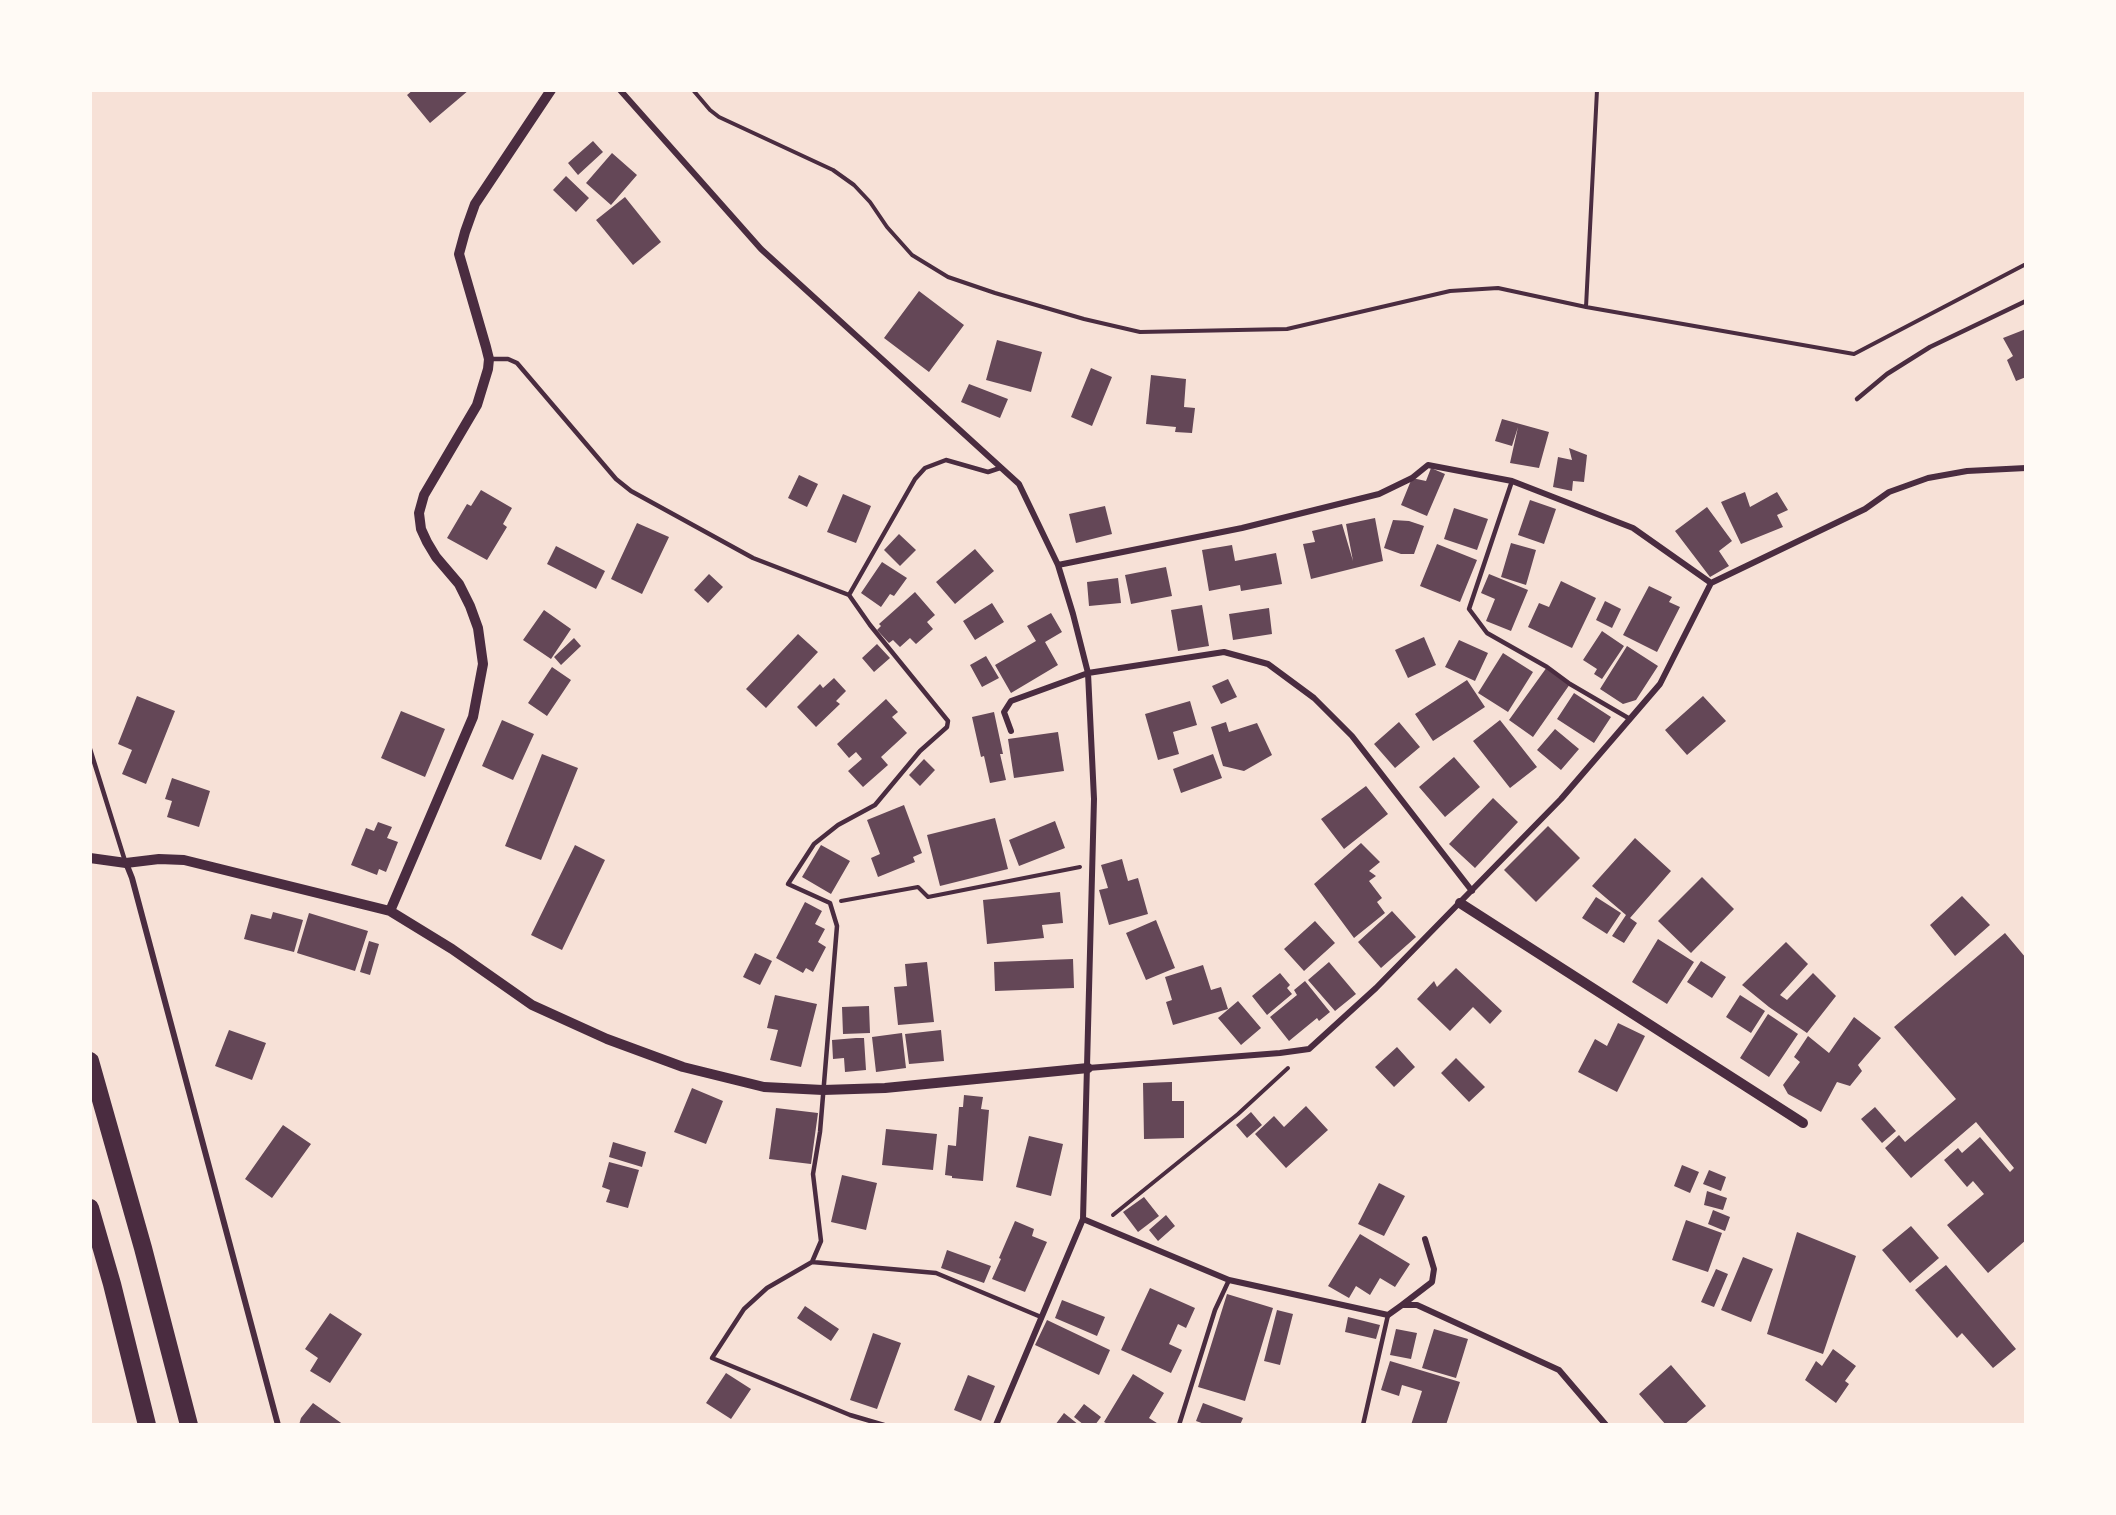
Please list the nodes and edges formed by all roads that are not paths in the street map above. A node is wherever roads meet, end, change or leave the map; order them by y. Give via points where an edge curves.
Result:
1 (551, 90) edge
2 (620, 90) edge
3 (2026, 302) edge
4 (489, 359) junction
5 (1857, 399) dead end
6 (1000, 468) junction
7 (2026, 468) edge
8 (1512, 482) junction
9 (1058, 565) junction
10 (1711, 583) junction
11 (849, 595) junction
12 (1088, 673) junction
13 (1630, 719) junction
14 (1011, 731) dead end
15 (90, 748) edge
16 (90, 858) edge
17 (126, 863) junction
18 (1472, 891) junction
19 (1460, 903) junction
20 (390, 911) junction
21 (90, 1061) edge
22 (1088, 1068) junction
23 (823, 1090) junction
24 (1803, 1123) dead end
25 (90, 1208) edge
26 (1083, 1219) junction
27 (1425, 1239) dead end
28 (812, 1262) junction
29 (1229, 1280) junction
30 (1402, 1305) junction
31 (1388, 1315) junction
32 (1041, 1317) junction
33 (147, 1425) edge
34 (189, 1425) edge
35 (278, 1425) edge
36 (884, 1425) edge
37 (996, 1425) edge
38 (1179, 1425) edge
39 (1363, 1425) edge
40 (1606, 1425) edge

1 - 4 street via 475,204 459,254
2 - 6 street via 761,249
3 - 5 lane via 1930,347
4 - 11 lane via 517,363 616,479 631,491 753,558
4 - 20 street via 477,405 424,495 419,513 427,542 459,584 478,628 483,664 480,686 473,717
6 - 9 street via 1018,484
6 - 11 lane via 988,472 946,460 925,468
7 - 10 street via 1967,471 1928,478 1889,492 1865,509
8 - 9 street via 1428,465 1379,495 1242,528
8 - 10 street via 1633,528
8 - 13 lane via 1469,609 1487,633
9 - 12 street
10 - 13 street via 1660,684
11 - 23 lane via 948,721 947,727 920,751 875,805 838,825 814,844 788,884 830,903 837,926
12 - 14 street via 1011,701 1004,712
12 - 18 street via 1224,652 1268,664 1314,698 1352,736
12 - 22 street via 1094,799
13 - 18 street via 1561,799
15 - 17 lane
16 - 17 street
17 - 20 street via 184,860
17 - 35 street
18 - 19 street
19 - 22 street via 1309,1049
19 - 24 street
20 - 23 street via 453,949 532,1005 607,1039 683,1067 765,1087
21 - 34 highway
22 - 23 street via 885,1088
22 - 26 street
23 - 28 lane via 813,1174 821,1241
25 - 33 highway
26 - 29 street
26 - 32 street
27 - 30 street via 1434,1269 1431,1282
28 - 32 lane via 936,1273
28 - 36 lane via 767,1288 744,1309 712,1358 850,1415
29 - 31 street
29 - 38 lane via 1215,1310
30 - 31 street
30 - 40 street via 1417,1305 1559,1371
31 - 39 lane
32 - 37 street

